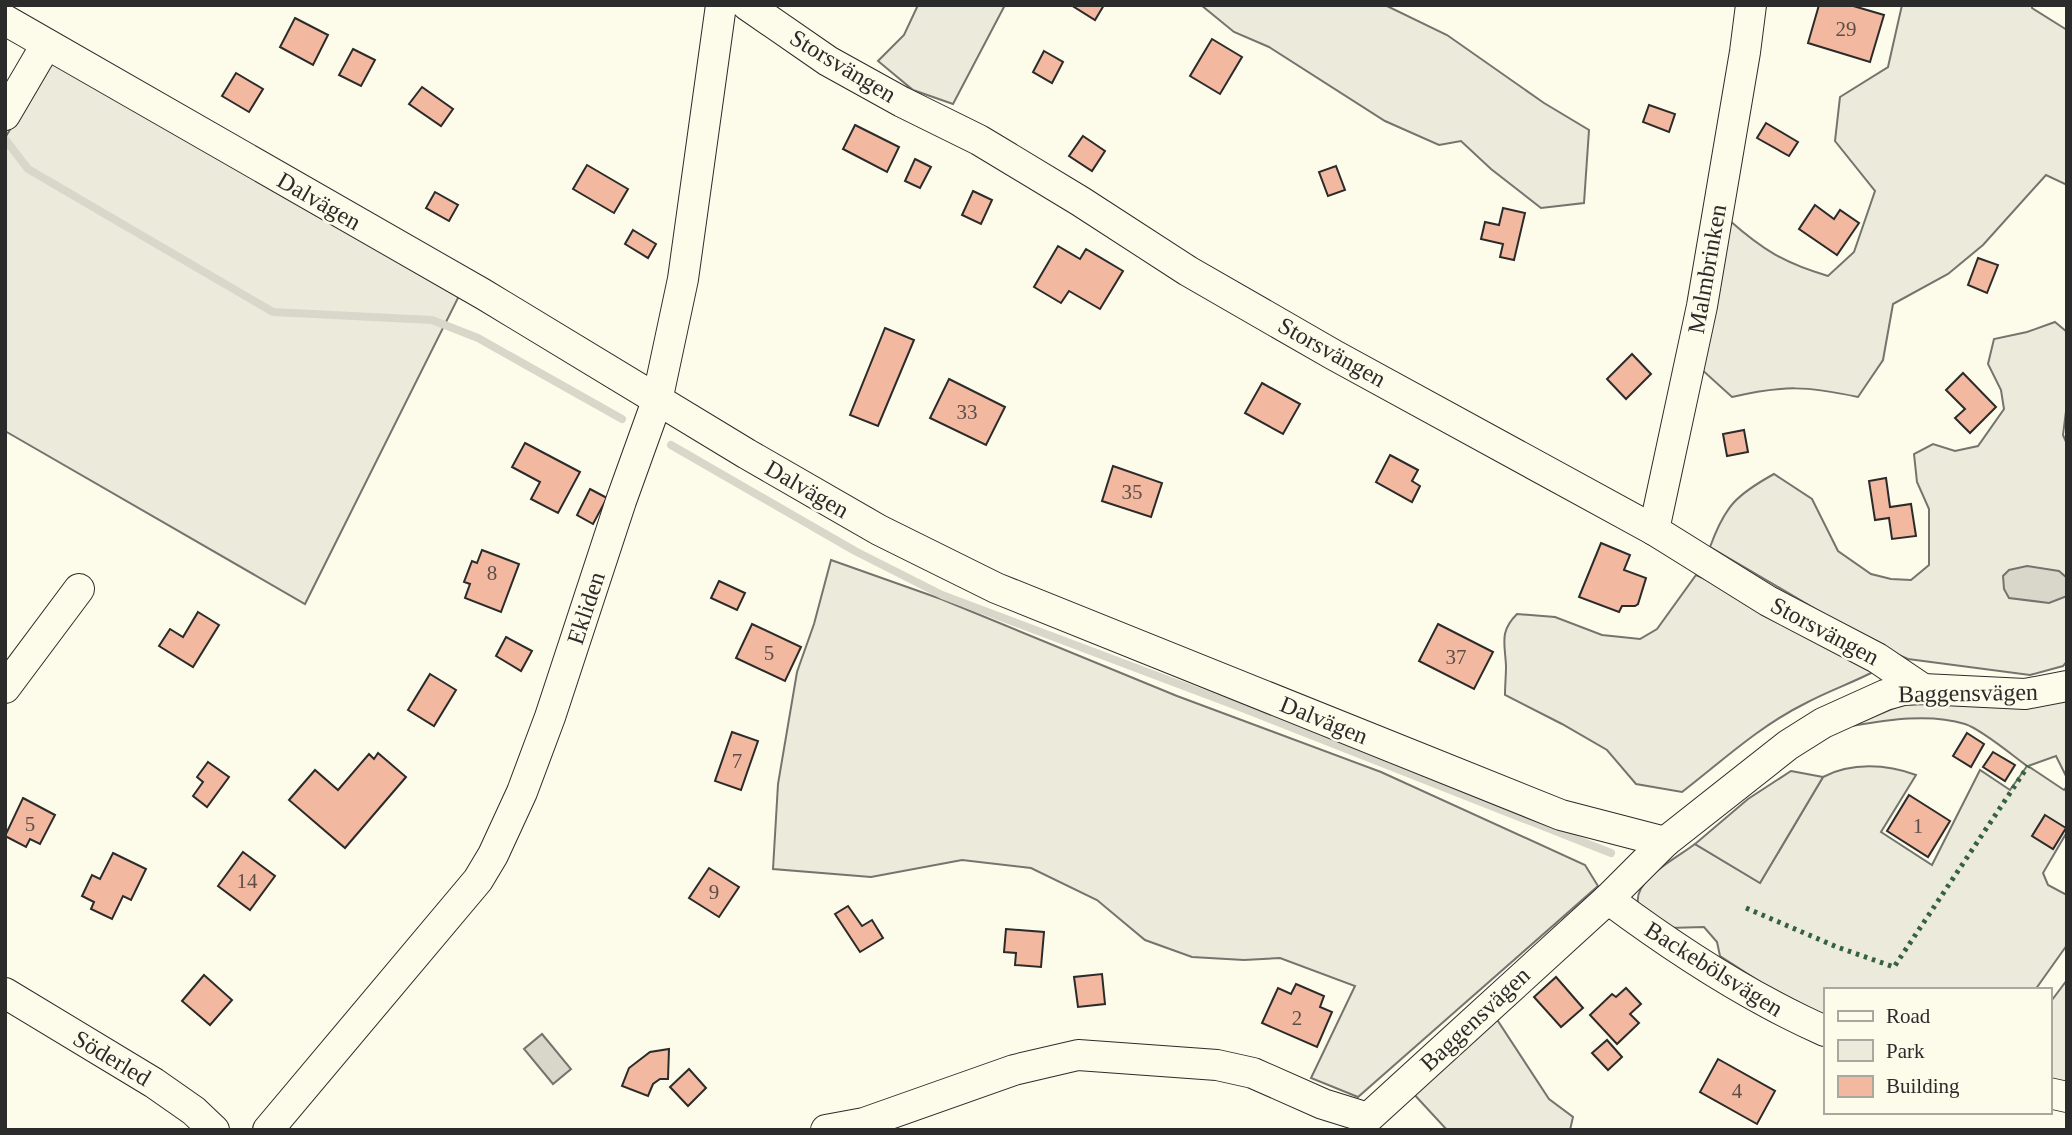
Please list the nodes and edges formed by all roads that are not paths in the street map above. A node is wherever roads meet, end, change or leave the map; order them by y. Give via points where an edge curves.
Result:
1 (721, 5) edge
2 (747, 5) edge
3 (1751, 5) edge
4 (5, 20) edge
5 (46, 45) junction
6 (5, 115) edge
7 (657, 401) junction
8 (1654, 530) junction
9 (79, 589) dead end
10 (2067, 687) edge
11 (5, 688) edge
12 (1923, 689) junction
13 (1665, 842) junction
14 (1608, 899) junction
15 (5, 993) edge
16 (1824, 1031) edge
17 (1365, 1124) edge
18 (214, 1130) edge
19 (268, 1130) edge
20 (826, 1130) edge

1 - 7 street, Ekliden via 683,279
2 - 8 street, Storsvängen via 828,61 979,140 1188,271
3 - 8 street, Malmbrinken via 1702,306
4 - 5 street, Dalvägen
5 - 6 street
5 - 7 street, Dalvägen via 483,294
7 - 13 street, Dalvägen via 879,530 996,588 1561,815
7 - 19 street, Ekliden via 550,717 493,855 427,943
8 - 12 street, Storsvängen
9 - 11 street
10 - 12 street, Baggensvägen via 2025,694
12 - 13 street, Baggensvägen via 1885,695 1823,723
13 - 14 street, Baggensvägen
14 - 16 street, Backebölsvägen via 1702,963
14 - 17 street, Baggensvägen
15 - 18 street, Söderled via 154,1083
17 - 20 street, Baggensvägen via 1253,1073 1217,1065 1078,1055 1014,1070 864,1123

